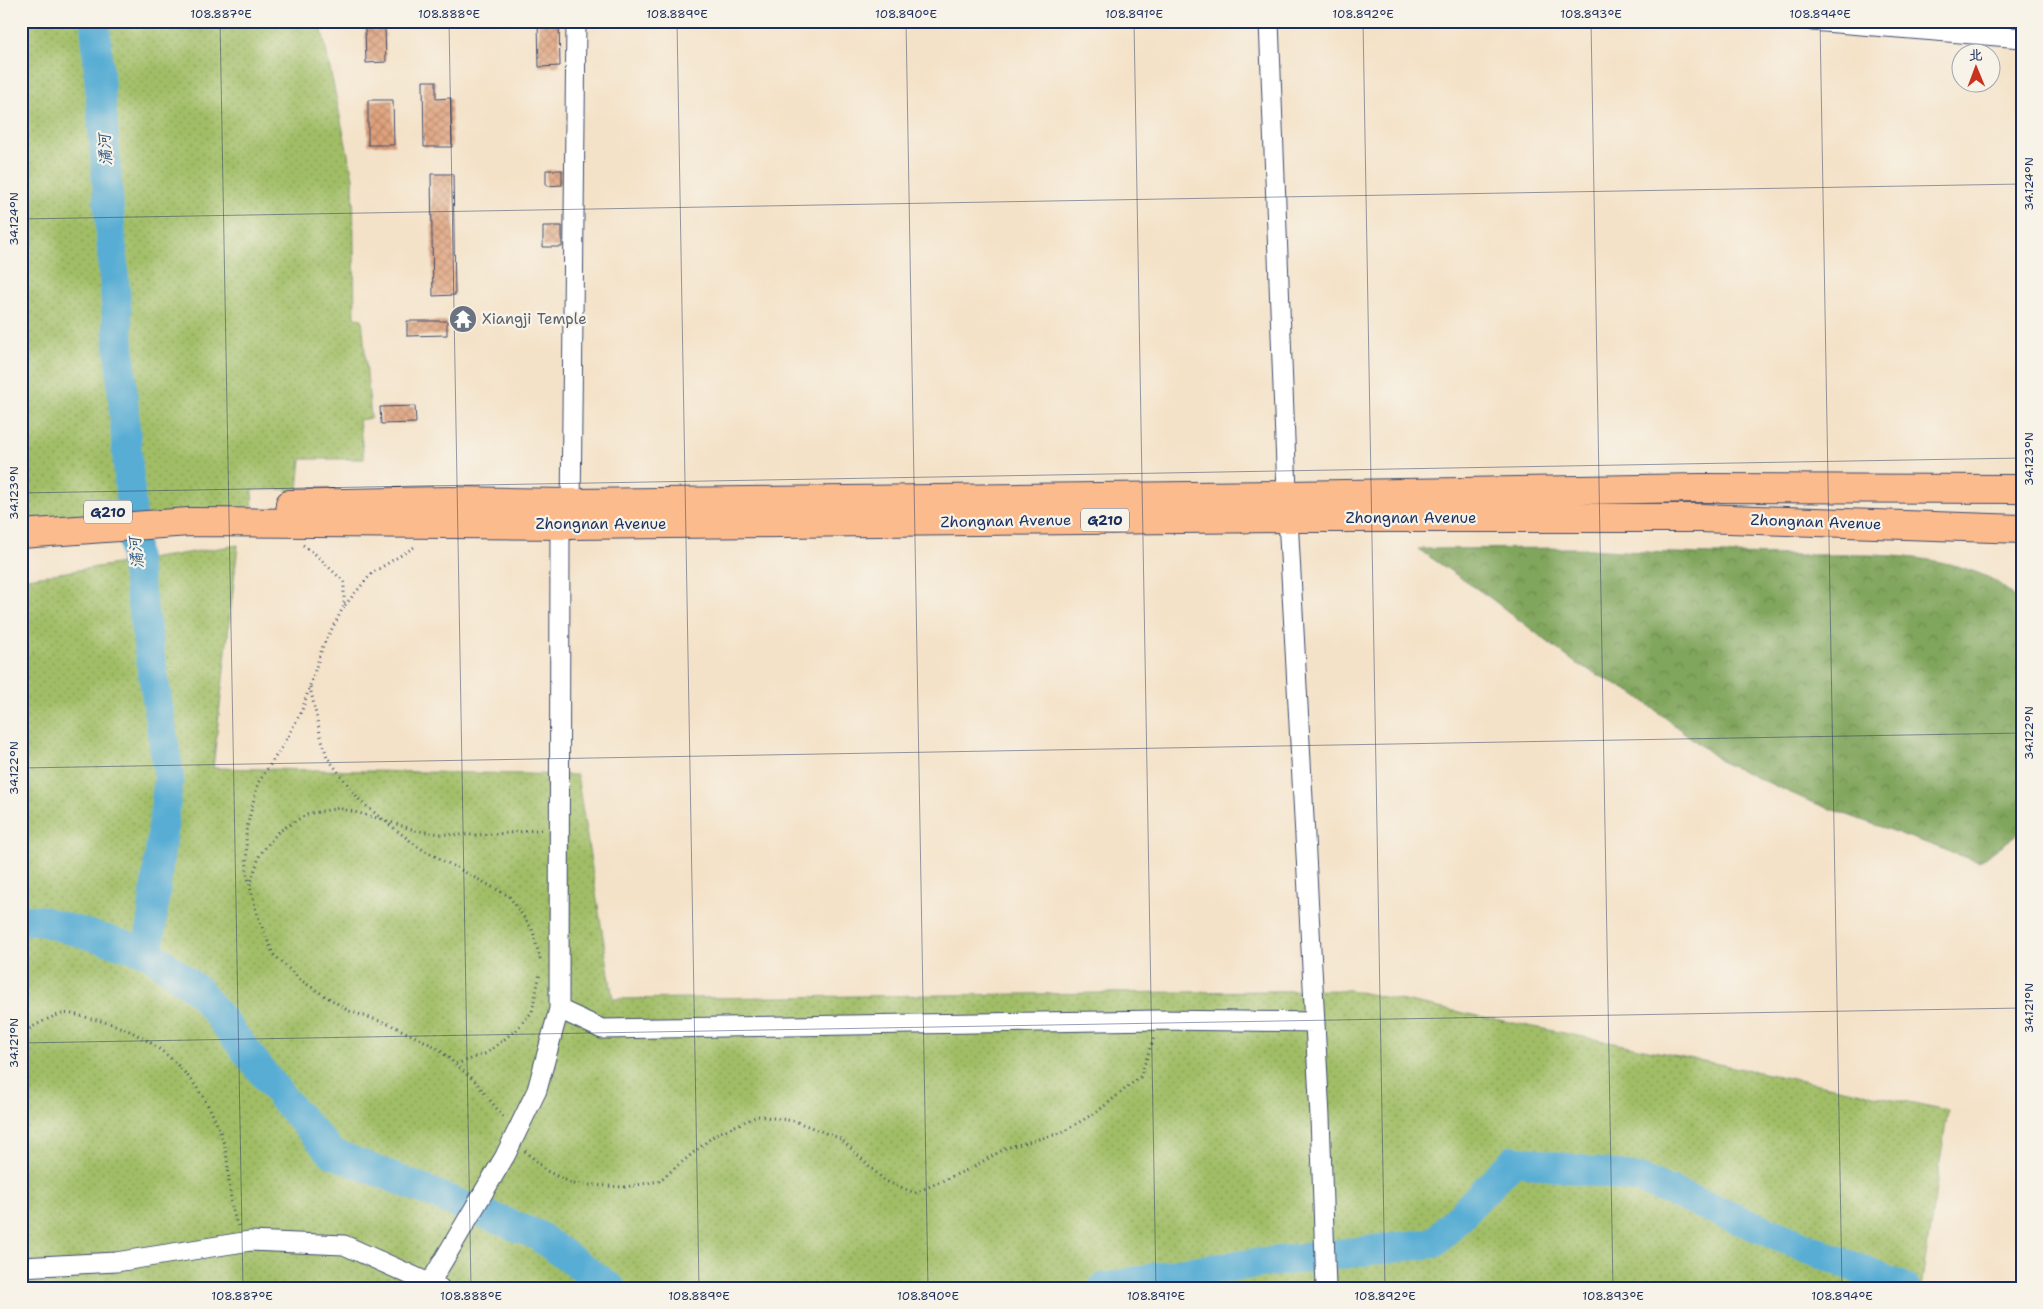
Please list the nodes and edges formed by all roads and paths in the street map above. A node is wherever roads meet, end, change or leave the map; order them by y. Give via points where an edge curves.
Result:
1 (576, 21) edge
2 (1269, 21) edge
3 (1812, 21) edge
4 (2022, 38) edge
5 (2022, 489) edge
6 (1288, 507) junction
7 (568, 518) junction
8 (23, 528) edge
9 (2022, 529) edge
10 (298, 542) dead end
11 (420, 543) dead end
12 (344, 606) junction
13 (310, 686) junction
14 (385, 820) junction
15 (560, 820) junction
16 (250, 886) junction
17 (559, 1009) junction
18 (1158, 1020) junction
19 (1315, 1022) junction
20 (21, 1034) edge
21 (456, 1064) junction
22 (515, 1136) junction
23 (245, 1242) junction
24 (21, 1267) edge
25 (435, 1286) edge
26 (1326, 1288) edge

1 - 7 street
2 - 6 street
3 - 4 street
5 - 6 highway, Zhongnan Avenue / G210 via 1701,488
6 - 7 highway, Zhongnan Avenue / G210
6 - 9 highway, Zhongnan Avenue / G210
6 - 19 street
7 - 8 highway, Zhongnan Avenue / G210 via 192,514
7 - 15 street
10 - 12 path via 344,582
11 - 12 path via 372,573
12 - 13 path via 323,646
13 - 14 path via 327,757 361,802
13 - 16 path via 302,710 284,744 258,784 246,831 246,874
14 - 15 path via 424,832 466,836 544,829
14 - 16 path via 338,808 307,814 278,832 260,854
14 - 21 path via 418,847 509,896 532,929 542,965 532,1012 516,1030 487,1053
15 - 17 street
16 - 21 path via 257,914 274,954 302,981 349,1011 389,1024 436,1047
17 - 18 street via 602,1028
17 - 22 street via 537,1090
18 - 19 street
18 - 22 path via 1140,1077 1098,1111 1061,1133 1006,1148 915,1193 885,1181 841,1139 794,1121 758,1116 716,1134 659,1181 626,1187 573,1184 547,1172 525,1152
19 - 26 street
20 - 23 path via 63,1013 104,1021 149,1041 177,1063 205,1098 224,1144 233,1214
21 - 22 path via 476,1082
22 - 25 street via 442,1263
23 - 24 street via 116,1262
23 - 25 street via 344,1245

